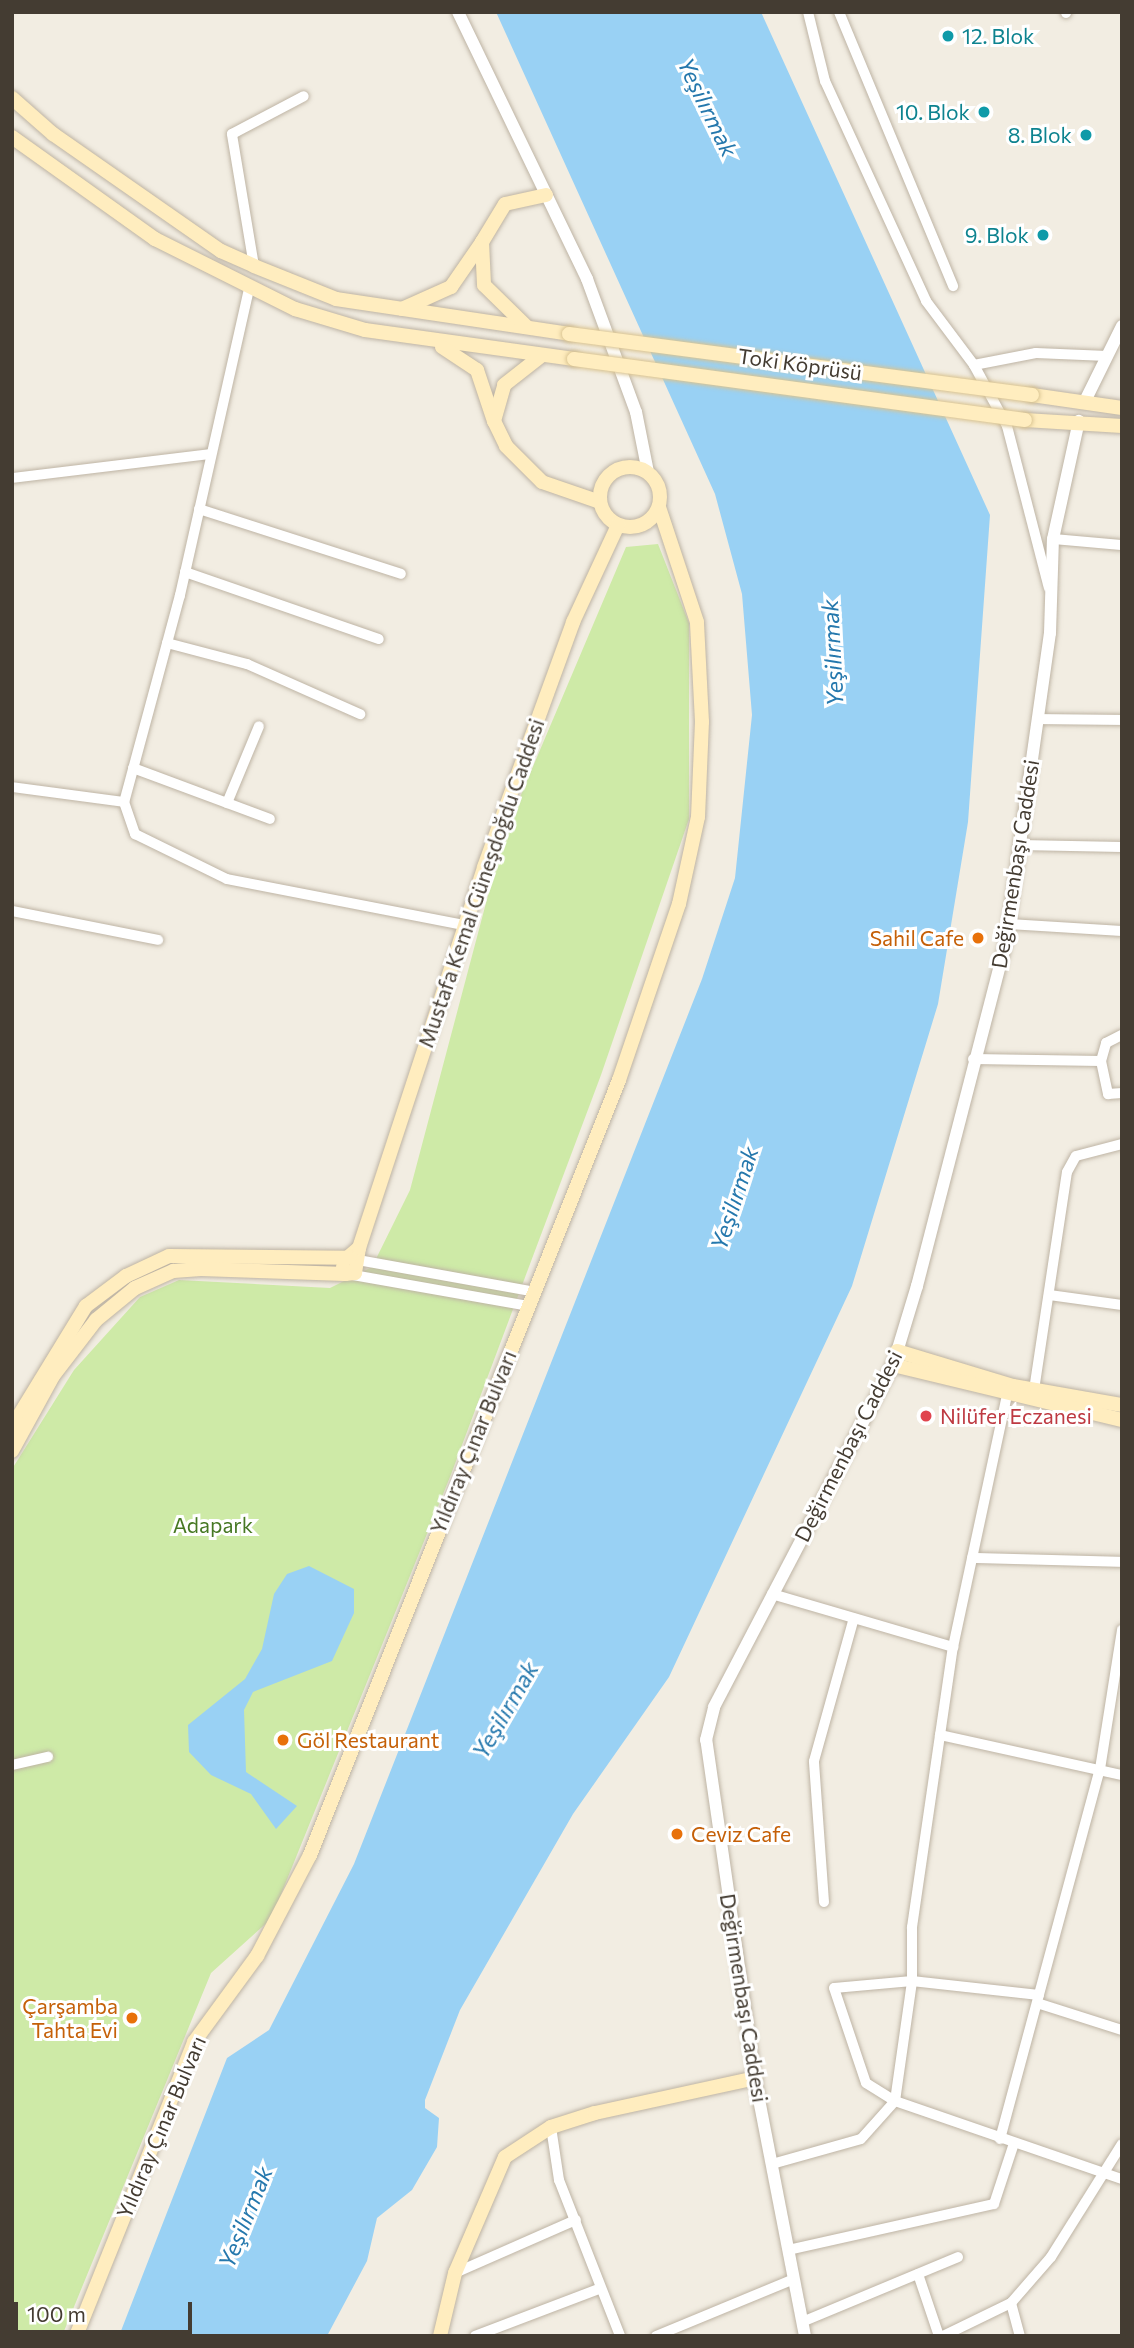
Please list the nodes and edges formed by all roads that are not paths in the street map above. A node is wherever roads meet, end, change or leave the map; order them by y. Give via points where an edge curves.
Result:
1 (458, 12) edge
2 (808, 12) edge
3 (842, 13) edge
4 (304, 96) dead end
5 (12, 98) edge
6 (12, 136) edge
7 (546, 195) junction
8 (482, 242) junction
9 (254, 266) junction
10 (953, 286) dead end
11 (249, 289) junction
12 (398, 311) junction
13 (1122, 326) edge
14 (528, 328) junction
15 (428, 341) junction
16 (541, 356) junction
17 (1107, 356) junction
18 (974, 365) junction
19 (1084, 403) junction
20 (1122, 408) edge
21 (494, 421) junction
22 (1079, 421) junction
23 (1122, 426) edge
24 (211, 454) junction
25 (648, 472) junction
26 (12, 478) edge
27 (600, 502) junction
28 (659, 507) junction
29 (199, 509) junction
30 (618, 525) junction
31 (1053, 539) junction
32 (1122, 545) edge
33 (185, 572) junction
34 (401, 574) dead end
35 (1053, 602) junction
36 (379, 639) dead end
37 (167, 643) junction
38 (360, 714) dead end
39 (1038, 719) junction
40 (1122, 720) edge
41 (259, 726) dead end
42 (133, 768) junction
43 (12, 787) edge
44 (124, 802) junction
45 (227, 803) junction
46 (270, 819) dead end
47 (1020, 845) junction
48 (1122, 847) edge
49 (12, 911) edge
50 (1009, 924) junction
51 (463, 926) junction
52 (1122, 932) edge
53 (158, 940) dead end
54 (1122, 1035) edge
55 (973, 1059) junction
56 (1101, 1061) junction
57 (1122, 1093) edge
58 (1122, 1144) edge
59 (355, 1255) junction
60 (349, 1274) junction
61 (1049, 1295) junction
62 (532, 1299) junction
63 (1122, 1305) edge
64 (895, 1358) junction
65 (1034, 1390) junction
66 (1007, 1396) junction
67 (1122, 1405) edge
68 (1122, 1420) edge
69 (12, 1427) edge
70 (12, 1451) edge
71 (972, 1558) junction
72 (1122, 1562) edge
73 (772, 1594) junction
74 (854, 1618) junction
75 (1122, 1630) edge
76 (953, 1647) junction
77 (940, 1735) junction
78 (48, 1757) dead end
79 (12, 1765) edge
80 (1100, 1769) junction
81 (1122, 1775) edge
82 (824, 1902) dead end
83 (912, 1981) junction
84 (1038, 1999) junction
85 (1122, 2030) edge
86 (755, 2078) junction
87 (895, 2101) junction
88 (551, 2127) junction
89 (1000, 2138) junction
90 (1014, 2143) junction
91 (1122, 2144) edge
92 (772, 2164) junction
93 (1105, 2176) junction
94 (1122, 2179) edge
95 (576, 2220) junction
96 (788, 2250) junction
97 (958, 2257) dead end
98 (455, 2273) junction
99 (918, 2274) junction
100 (794, 2279) junction
101 (599, 2289) junction
102 (1011, 2303) junction
103 (802, 2322) junction
104 (76, 2336) edge
105 (440, 2336) edge
106 (475, 2336) edge
107 (620, 2336) edge
108 (656, 2336) edge
109 (805, 2336) edge
110 (941, 2336) edge
111 (1020, 2336) edge

1 - 7 street
2 - 18 street via 825,80 926,301
3 - 10 street
4 - 9 street via 232,134
5 - 9 main road, Toki Köprüsü via 176,220
6 - 11 main road via 155,239
7 - 8 main road via 505,204
7 - 25 street via 605,327 636,412
8 - 12 main road via 451,287
8 - 14 main road via 487,292
9 - 12 main road, Toki Köprüsü via 336,299
11 - 15 main road via 365,330
11 - 24 street
12 - 14 main road, Toki Köprüsü
13 - 17 street
14 - 19 main road, Toki Köprüsü, bridge
15 - 16 main road
15 - 21 main road via 477,370
16 - 21 main road via 504,385
16 - 22 main road, bridge via 1025,421
17 - 18 street via 1036,353
17 - 19 street
18 - 35 street via 1021,465
19 - 20 main road, Toki Köprüsü
21 - 27 main road via 506,446 542,482
22 - 23 main road
22 - 31 street, Değirmenbaşı Caddesi
24 - 26 street
24 - 29 street
25 - 27 main road via 629,466 610,474
25 - 28 main road via 659,488
27 - 30 main road
28 - 30 main road via 647,523
28 - 62 main road, Yıldıray Çınar Bulvarı via 697,622 698,817 679,904
29 - 33 street
29 - 34 street
30 - 51 main road, Mustafa Kemal Güneşdoğdu Caddesi via 573,622
31 - 32 street
31 - 35 street, Değirmenbaşı Caddesi
33 - 36 street
33 - 37 street
35 - 39 street, Değirmenbaşı Caddesi
37 - 38 street via 247,664
37 - 42 street
39 - 40 street
39 - 47 street, Değirmenbaşı Caddesi
41 - 45 street
42 - 44 street
42 - 45 street
43 - 44 street
44 - 51 street via 135,834 227,879
45 - 46 street
47 - 48 street
47 - 50 street, Değirmenbaşı Caddesi
49 - 53 street
50 - 52 street
50 - 55 street, Değirmenbaşı Caddesi
51 - 59 main road, Mustafa Kemal Güneşdoğdu Caddesi
54 - 56 street via 1106,1043
55 - 56 street
55 - 64 street, Değirmenbaşı Caddesi
56 - 57 street via 1108,1094
58 - 61 street via 1076,1156 1067,1172
59 - 60 main road, Mustafa Kemal Güneşdoğdu Caddesi
59 - 62 street
59 - 69 main road via 169,1256 127,1276 86,1306
60 - 62 street
60 - 70 main road via 201,1269 173,1272 135,1288 96,1320 60,1367
61 - 63 street
61 - 65 street
62 - 104 main road, Yıldıray Çınar Bulvarı via 310,1855 257,1956 194,2042
64 - 65 main road
64 - 66 main road
64 - 73 street, Değirmenbaşı Caddesi
65 - 67 main road
66 - 68 main road
66 - 71 street
71 - 72 street
71 - 76 street
73 - 74 street
73 - 86 street, Değirmenbaşı Caddesi via 714,1707 706,1740
74 - 76 street
74 - 82 street via 814,1761
75 - 80 street
76 - 77 street
77 - 80 street
77 - 83 street via 912,1927
78 - 79 street
80 - 81 street
80 - 84 street
83 - 84 street
83 - 87 street
83 - 87 street via 835,1988 866,2082
84 - 85 street
84 - 89 street
86 - 88 main road
86 - 92 street, Değirmenbaşı Caddesi
87 - 89 street
87 - 92 street via 861,2139
88 - 95 street via 559,2180
88 - 98 main road via 505,2157
89 - 90 street
90 - 93 street
90 - 96 street via 994,2204
91 - 93 street
92 - 96 street, Değirmenbaşı Caddesi
93 - 94 street
93 - 102 street via 1051,2257
95 - 98 street
95 - 101 street
96 - 100 street, Değirmenbaşı Caddesi
97 - 99 street
98 - 105 main road
99 - 103 street
99 - 110 street
100 - 103 street, Değirmenbaşı Caddesi
100 - 108 street
101 - 106 street
101 - 107 street
102 - 110 street
102 - 111 street
103 - 109 street, Değirmenbaşı Caddesi

